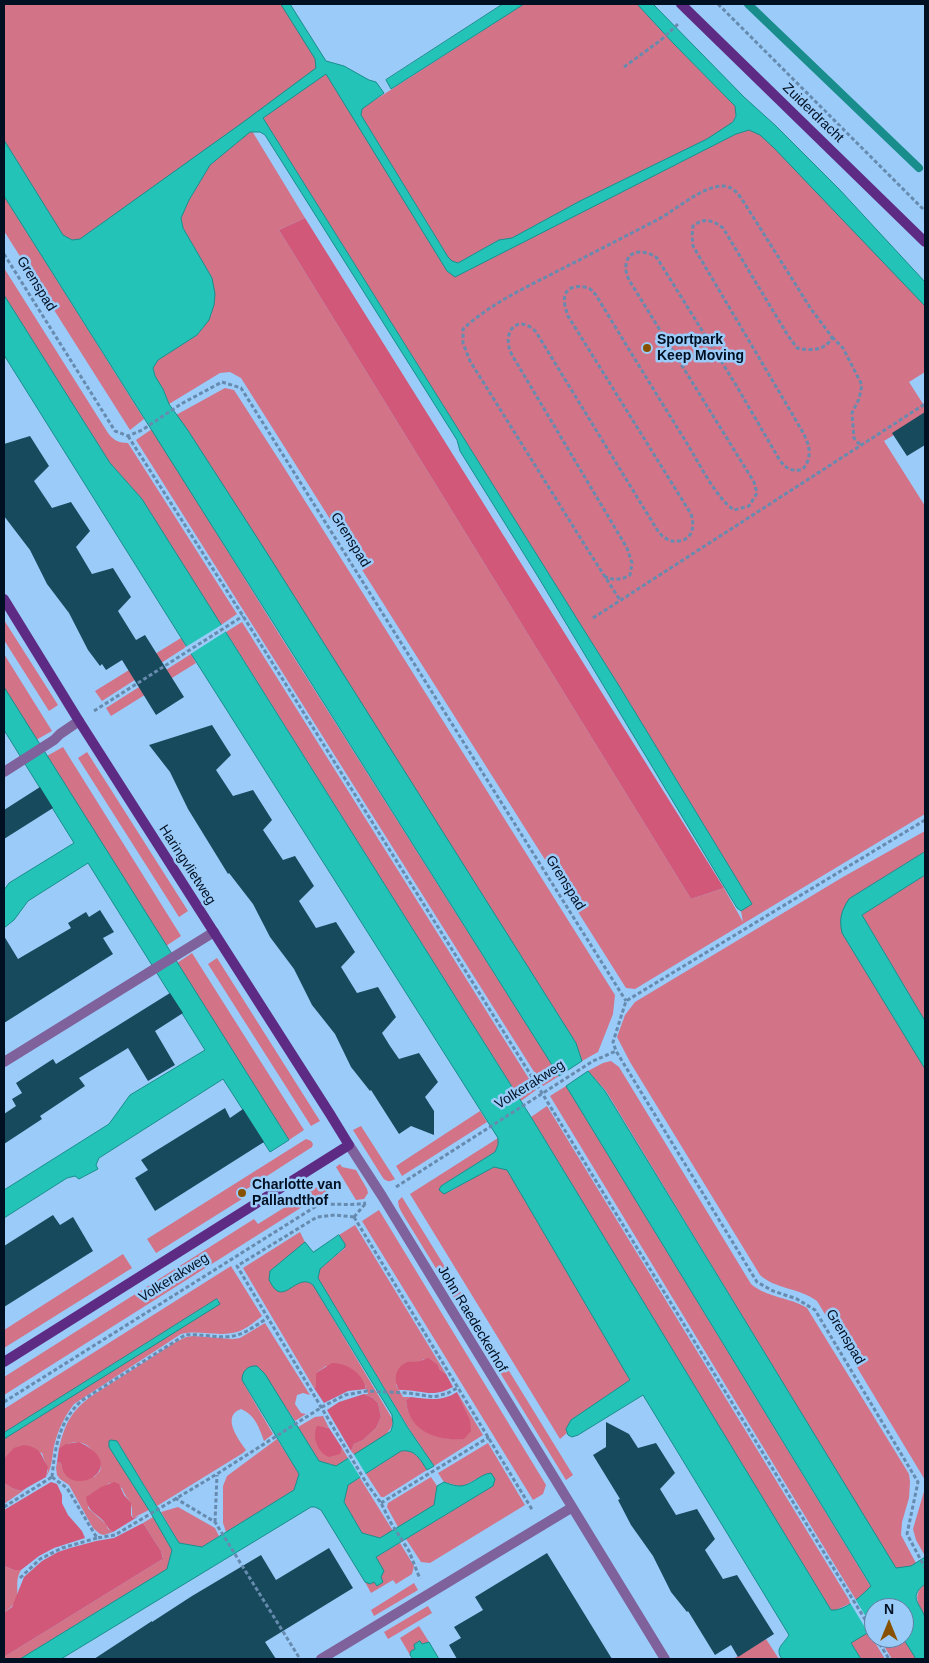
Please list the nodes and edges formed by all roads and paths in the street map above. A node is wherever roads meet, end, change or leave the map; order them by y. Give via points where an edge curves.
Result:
1 (681, 4) edge
2 (718, 4) edge
3 (680, 23) dead end
4 (624, 67) dead end
5 (925, 211) edge
6 (925, 242) edge
7 (4, 254) edge
8 (832, 337) junction
9 (925, 404) edge
10 (128, 436) junction
11 (863, 444) junction
12 (604, 576) junction
13 (4, 599) edge
14 (620, 600) junction
15 (243, 616) junction
16 (593, 618) dead end
17 (79, 722) junction
18 (4, 772) edge
19 (925, 820) edge
20 (214, 932) junction
21 (626, 1001) junction
22 (616, 1051) junction
23 (4, 1062) edge
24 (542, 1093) junction
25 (349, 1145) junction
26 (382, 1196) junction
27 (354, 1217) junction
28 (268, 1318) junction
29 (4, 1362) edge
30 (459, 1387) junction
31 (4, 1402) edge
32 (322, 1407) junction
33 (489, 1438) junction
34 (217, 1474) junction
35 (52, 1477) junction
36 (175, 1498) junction
37 (381, 1503) junction
38 (4, 1507) edge
39 (571, 1508) junction
40 (215, 1522) junction
41 (541, 1525) junction
42 (98, 1538) junction
43 (925, 1568) edge
44 (20, 1578) dead end
45 (427, 1595) junction
46 (864, 1618) edge
47 (882, 1648) edge
48 (300, 1659) edge
49 (321, 1659) edge
50 (665, 1659) edge
51 (889, 1659) edge

1 - 6 street, Zuiderdracht
2 - 5 path, Zuiderdracht
3 - 4 path
7 - 10 path, Grenspad via 115,431
8 - 11 path via 844,348 862,385 852,413 854,438
8 - 12 path via 736,191 720,186 529,286 477,317 464,329 463,343 470,361
8 - 12 path via 829,344 820,349 797,348 723,228 708,220 700,220 694,226 694,246 807,441 810,450 808,464 802,470 791,471 767,440 657,258 651,253 635,252 626,263 628,280 754,482 757,493 754,499 749,506 734,510 700,466 596,295 583,286 569,289 565,295 568,316 691,514 694,522 692,534 685,540 672,542 656,528 536,332 525,324 516,325 511,330 507,346 627,548 632,563 630,575 613,580
9 - 11 path
10 - 15 path
10 - 21 path, Grenspad via 222,382 241,388
11 - 14 path
12 - 14 path
13 - 17 street, Haringvlietweg
14 - 16 path
15 - 17 path
15 - 24 path
17 - 18 street
17 - 20 street, Haringvlietweg
19 - 21 path
20 - 23 street
20 - 25 street, Haringvlietweg
21 - 22 path via 613,1042
22 - 24 path, Volkerakweg via 593,1061
22 - 43 path, Grenspad via 757,1282 815,1310 840,1351 918,1482 907,1534
24 - 26 path, Volkerakweg
24 - 46 path
25 - 26 street, John Raedeckerhof
25 - 29 street, Volkerakweg
26 - 39 street, John Raedeckerhof
27 - 28 path via 317,1216 237,1266
27 - 30 path
27 - 31 path, Volkerakweg via 366,1203 318,1205
28 - 32 path
28 - 35 path via 237,1336 185,1335 81,1401 70,1411 63,1425
30 - 32 path via 434,1397 367,1391 345,1395
30 - 33 path
32 - 34 path
32 - 37 path
33 - 37 path
33 - 41 path
34 - 36 path
34 - 40 path
35 - 38 path
35 - 42 path via 68,1488
36 - 40 path
36 - 42 path via 115,1535
37 - 45 path via 409,1551
39 - 41 street
39 - 50 street, John Raedeckerhof
40 - 48 path
41 - 45 street
42 - 44 path via 62,1548 40,1559
45 - 49 street
47 - 51 path

